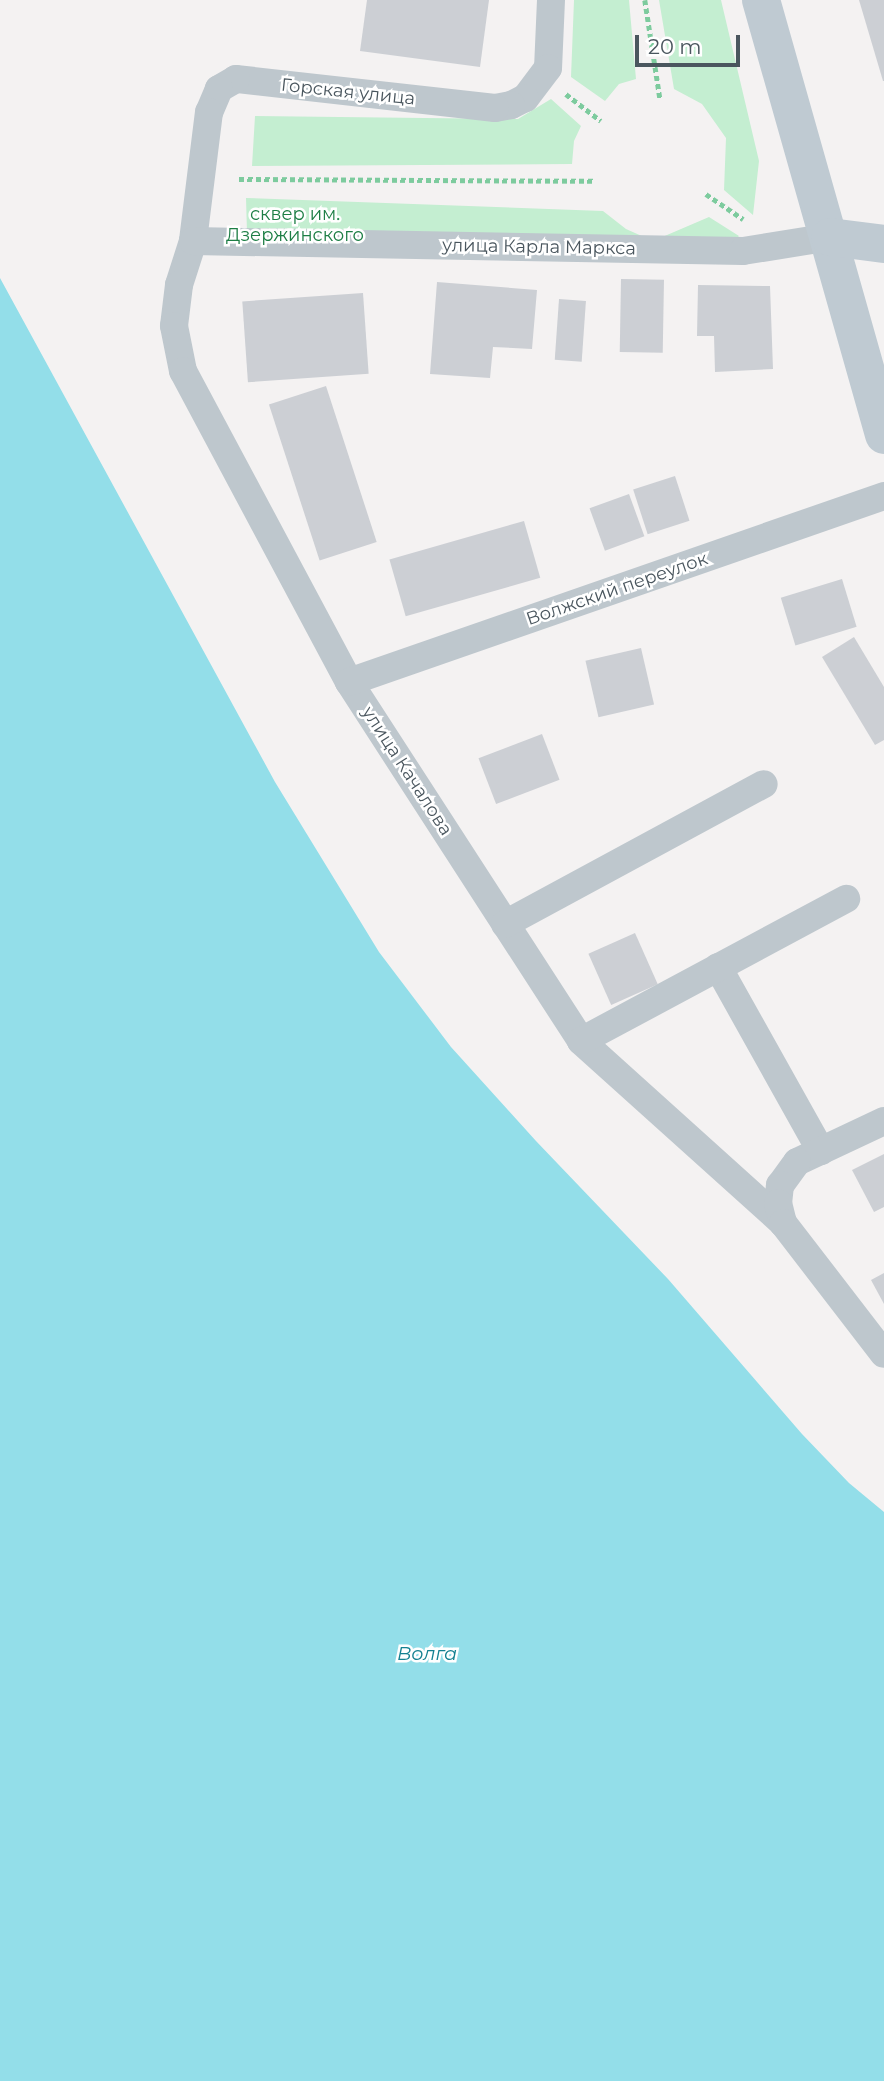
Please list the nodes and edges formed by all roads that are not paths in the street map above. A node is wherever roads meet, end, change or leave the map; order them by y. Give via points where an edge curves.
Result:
1 (551, 0) edge
2 (761, 0) edge
3 (830, 237) junction
4 (193, 241) junction
5 (884, 244) edge
6 (884, 435) edge
7 (884, 496) edge
8 (349, 682) junction
9 (764, 784) dead end
10 (846, 899) dead end
11 (505, 924) junction
12 (718, 967) junction
13 (581, 1041) junction
14 (884, 1121) edge
15 (821, 1151) junction
16 (783, 1223) junction
17 (884, 1354) edge

1 - 4 street, Горская улица via 552,51 543,76 525,98 495,108 236,79 229,82 219,89 209,112
2 - 3 main road
3 - 4 street, улица Карла Маркса via 743,251
3 - 5 main road, улица Карла Маркса
3 - 6 main road
4 - 8 street, улица Качалова via 179,285 174,326 183,371
7 - 8 street, Волжский переулок
8 - 11 street, улица Качалова
9 - 11 street
10 - 12 street
11 - 13 street, улица Качалова
12 - 13 street
12 - 15 street
13 - 16 street, улица Качалова
14 - 15 street
15 - 16 street via 797,1162 780,1185
16 - 17 street, улица Качалова

